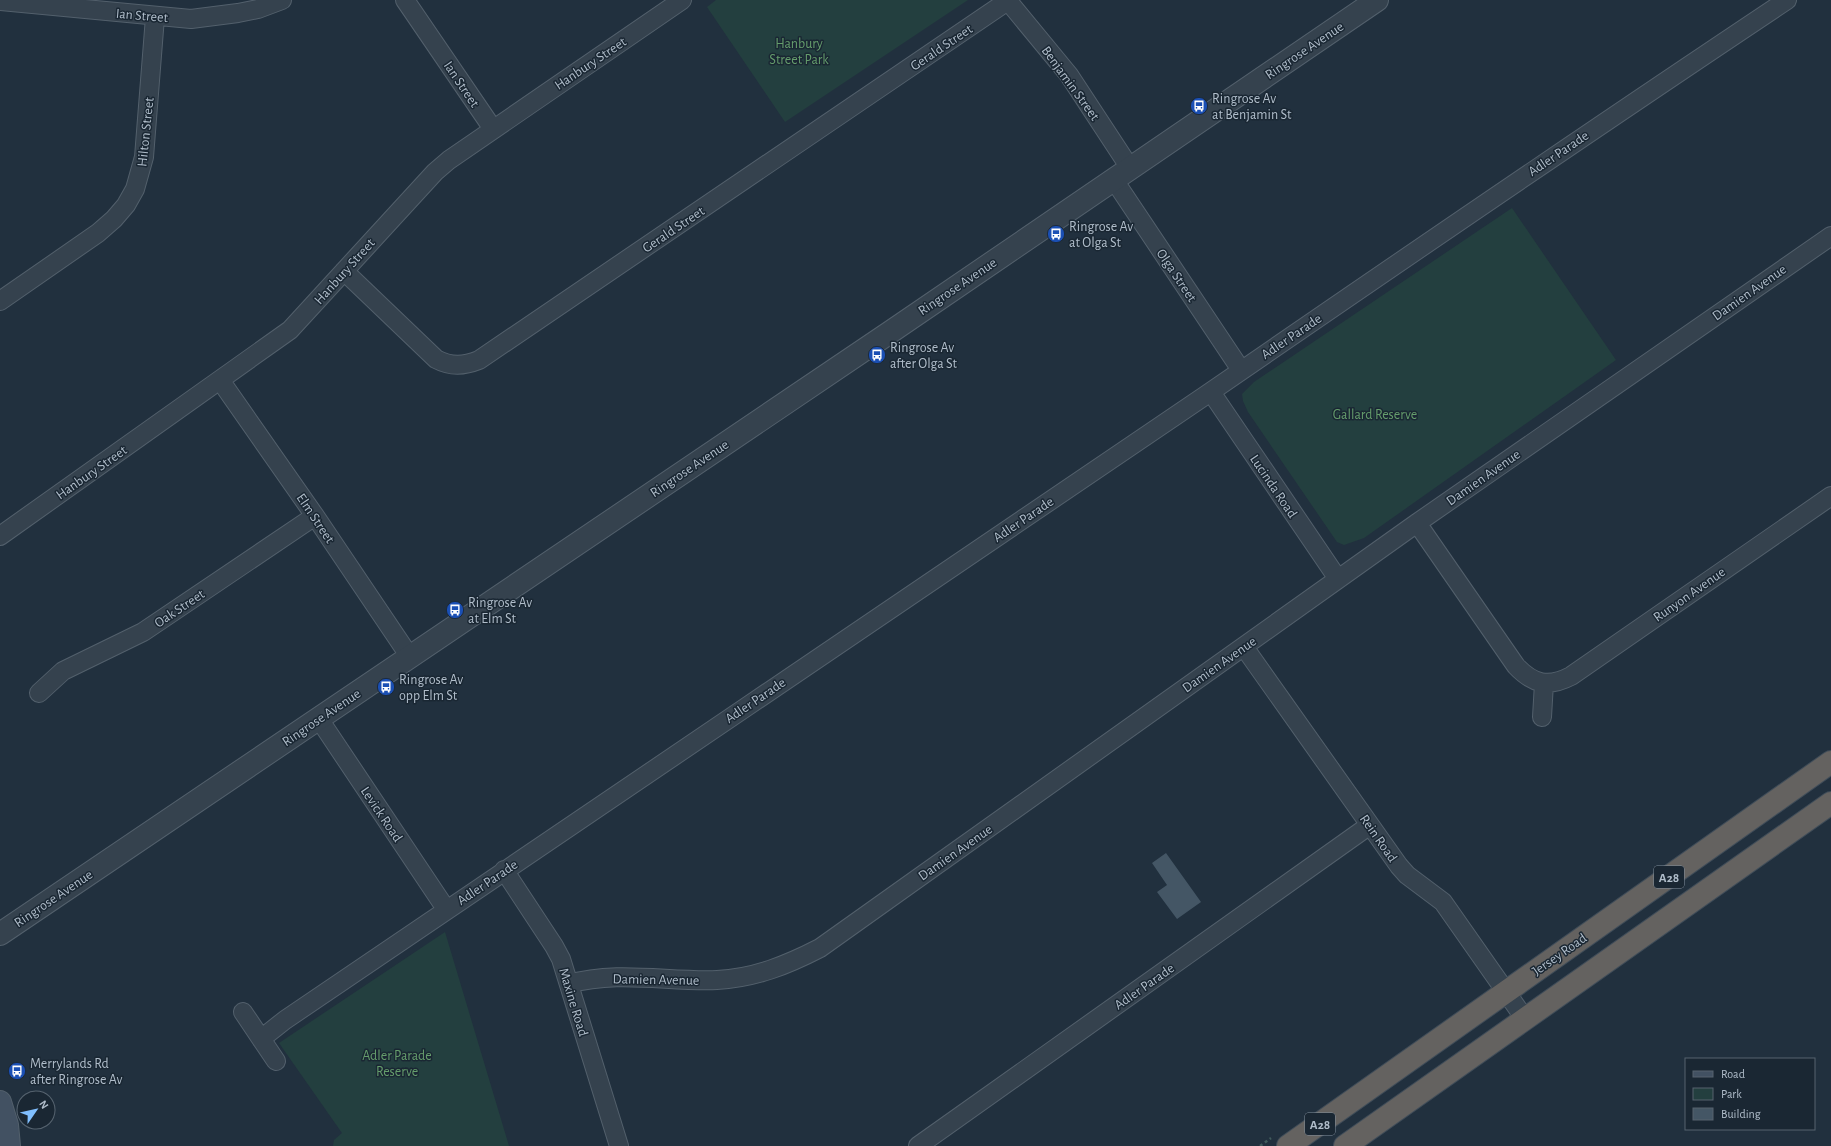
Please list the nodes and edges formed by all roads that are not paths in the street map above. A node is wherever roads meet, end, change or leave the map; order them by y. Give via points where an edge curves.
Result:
1 (282, 0) edge
2 (405, 0) edge
3 (682, 0) edge
4 (1009, 0) edge
5 (1377, 0) edge
6 (1787, 0) edge
7 (0, 1) edge
8 (155, 17) junction
9 (493, 129) junction
10 (1122, 174) junction
11 (1831, 236) edge
12 (344, 271) junction
13 (0, 301) edge
14 (1240, 370) junction
15 (220, 380) junction
16 (1211, 392) junction
17 (1831, 496) edge
18 (315, 516) junction
19 (1417, 523) junction
20 (0, 536) edge
21 (1338, 579) junction
22 (1244, 647) junction
23 (410, 657) junction
24 (1544, 683) junction
25 (39, 693) dead end
26 (1542, 717) dead end
27 (319, 719) junction
28 (1831, 762) edge
29 (1831, 803) edge
30 (1370, 825) junction
31 (504, 870) junction
32 (446, 909) junction
33 (0, 934) edge
34 (569, 984) junction
35 (1506, 991) junction
36 (243, 1012) dead end
37 (1525, 1019) junction
38 (261, 1039) junction
39 (276, 1061) dead end
40 (0, 1102) edge
41 (8, 1136) edge
42 (21, 1146) edge
43 (619, 1146) edge
44 (918, 1146) edge
45 (1288, 1146) edge
46 (1345, 1146) edge

1 - 8 street, Ian Street via 258,9 222,16 191,19
2 - 9 street, Ian Street
3 - 9 street, Hanbury Street
4 - 10 street, Benjamin Street via 1068,75
4 - 12 street, Gerald Street via 479,360 455,366 436,359
5 - 10 street, Ringrose Avenue
6 - 14 street, Adler Parade via 1594,128
7 - 8 street, Ian Street
8 - 13 street, Hilton Street via 144,157 135,189 126,205 98,233
9 - 12 street, Hanbury Street via 435,172
10 - 14 street, Olga Street
10 - 23 street, Ringrose Avenue
11 - 19 street, Damien Avenue
12 - 15 street, Hanbury Street via 290,330
14 - 16 street, Adler Parade
15 - 18 street, Elm Street
15 - 20 street, Hanbury Street
16 - 21 street, Lucinda Road
16 - 31 street, Adler Parade
17 - 24 street, Runyon Avenue via 1571,676 1556,683
18 - 23 street, Elm Street
18 - 25 street, Oak Street via 143,632 63,671
19 - 21 street, Damien Avenue
19 - 24 street via 1516,666 1528,677
21 - 22 street, Damien Avenue
22 - 30 street, Rein Road
22 - 34 street, Damien Avenue via 820,948 795,961 773,970 736,978 716,980 595,977
23 - 27 street, Ringrose Avenue
24 - 26 street
27 - 32 street, Levick Road
27 - 33 street, Ringrose Avenue
28 - 35 highway, Jersey Road / A28
29 - 37 highway, A28
30 - 35 street, Rein Road via 1406,875 1443,902
30 - 44 street, Adler Parade
31 - 32 street, Adler Parade
31 - 34 street, Maxine Road via 561,958
32 - 38 street, Adler Parade
34 - 43 street, Maxine Road
35 - 37 street, Rein Road
35 - 45 highway, Jersey Road / A28
36 - 38 street
37 - 46 highway, A28
38 - 39 street
40 - 41 main road
41 - 42 main road

